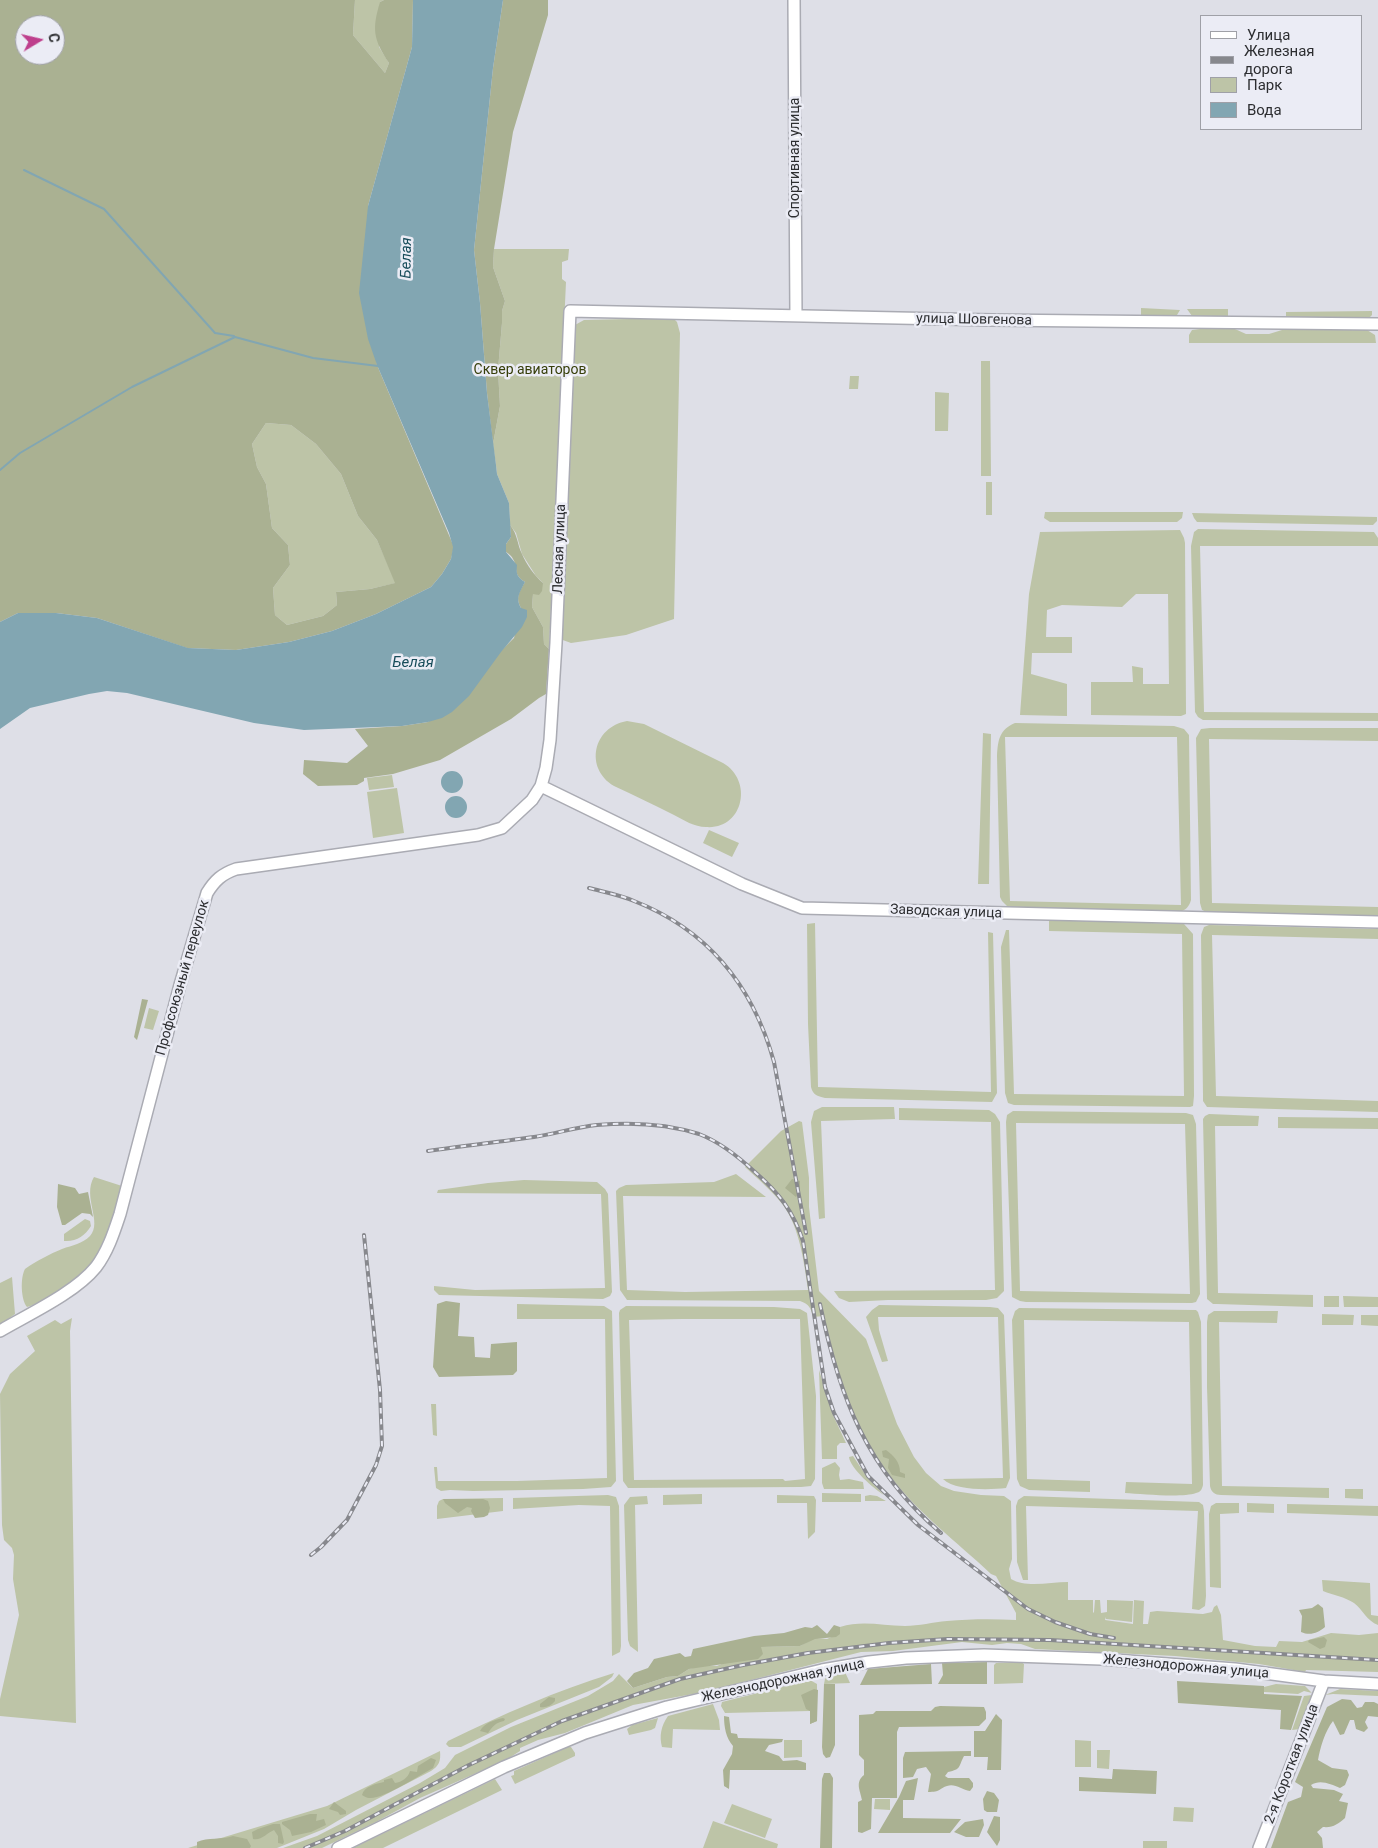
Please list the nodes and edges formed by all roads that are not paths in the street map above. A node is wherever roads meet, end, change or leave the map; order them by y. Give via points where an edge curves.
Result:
1 (794, 0) edge
2 (570, 312) joint
3 (796, 316) junction
4 (1378, 324) edge
5 (541, 786) junction
6 (1378, 922) edge
7 (0, 1331) edge
8 (1324, 1681) junction
9 (1378, 1684) edge
10 (338, 1848) edge
11 (1259, 1848) edge

1 - 3 main road, Спортивная улица
2 - 3 main road, улица Шовгенова
2 - 5 main road, Лесная улица via 556,643 550,740
3 - 4 main road, улица Шовгенова
5 - 6 main road, Заводская улица via 742,884 802,908
5 - 7 main road, Профсоюзный переулок via 532,800 502,828 478,835 236,869 214,881 207,893 180,986 110,1243 97,1266 78,1284
8 - 9 main road, Железнодорожная улица
8 - 10 main road, Железнодорожная улица via 1235,1669 1027,1656 943,1656 862,1663 667,1707 585,1733 504,1767
8 - 11 main road, 2-я Короткая улица

